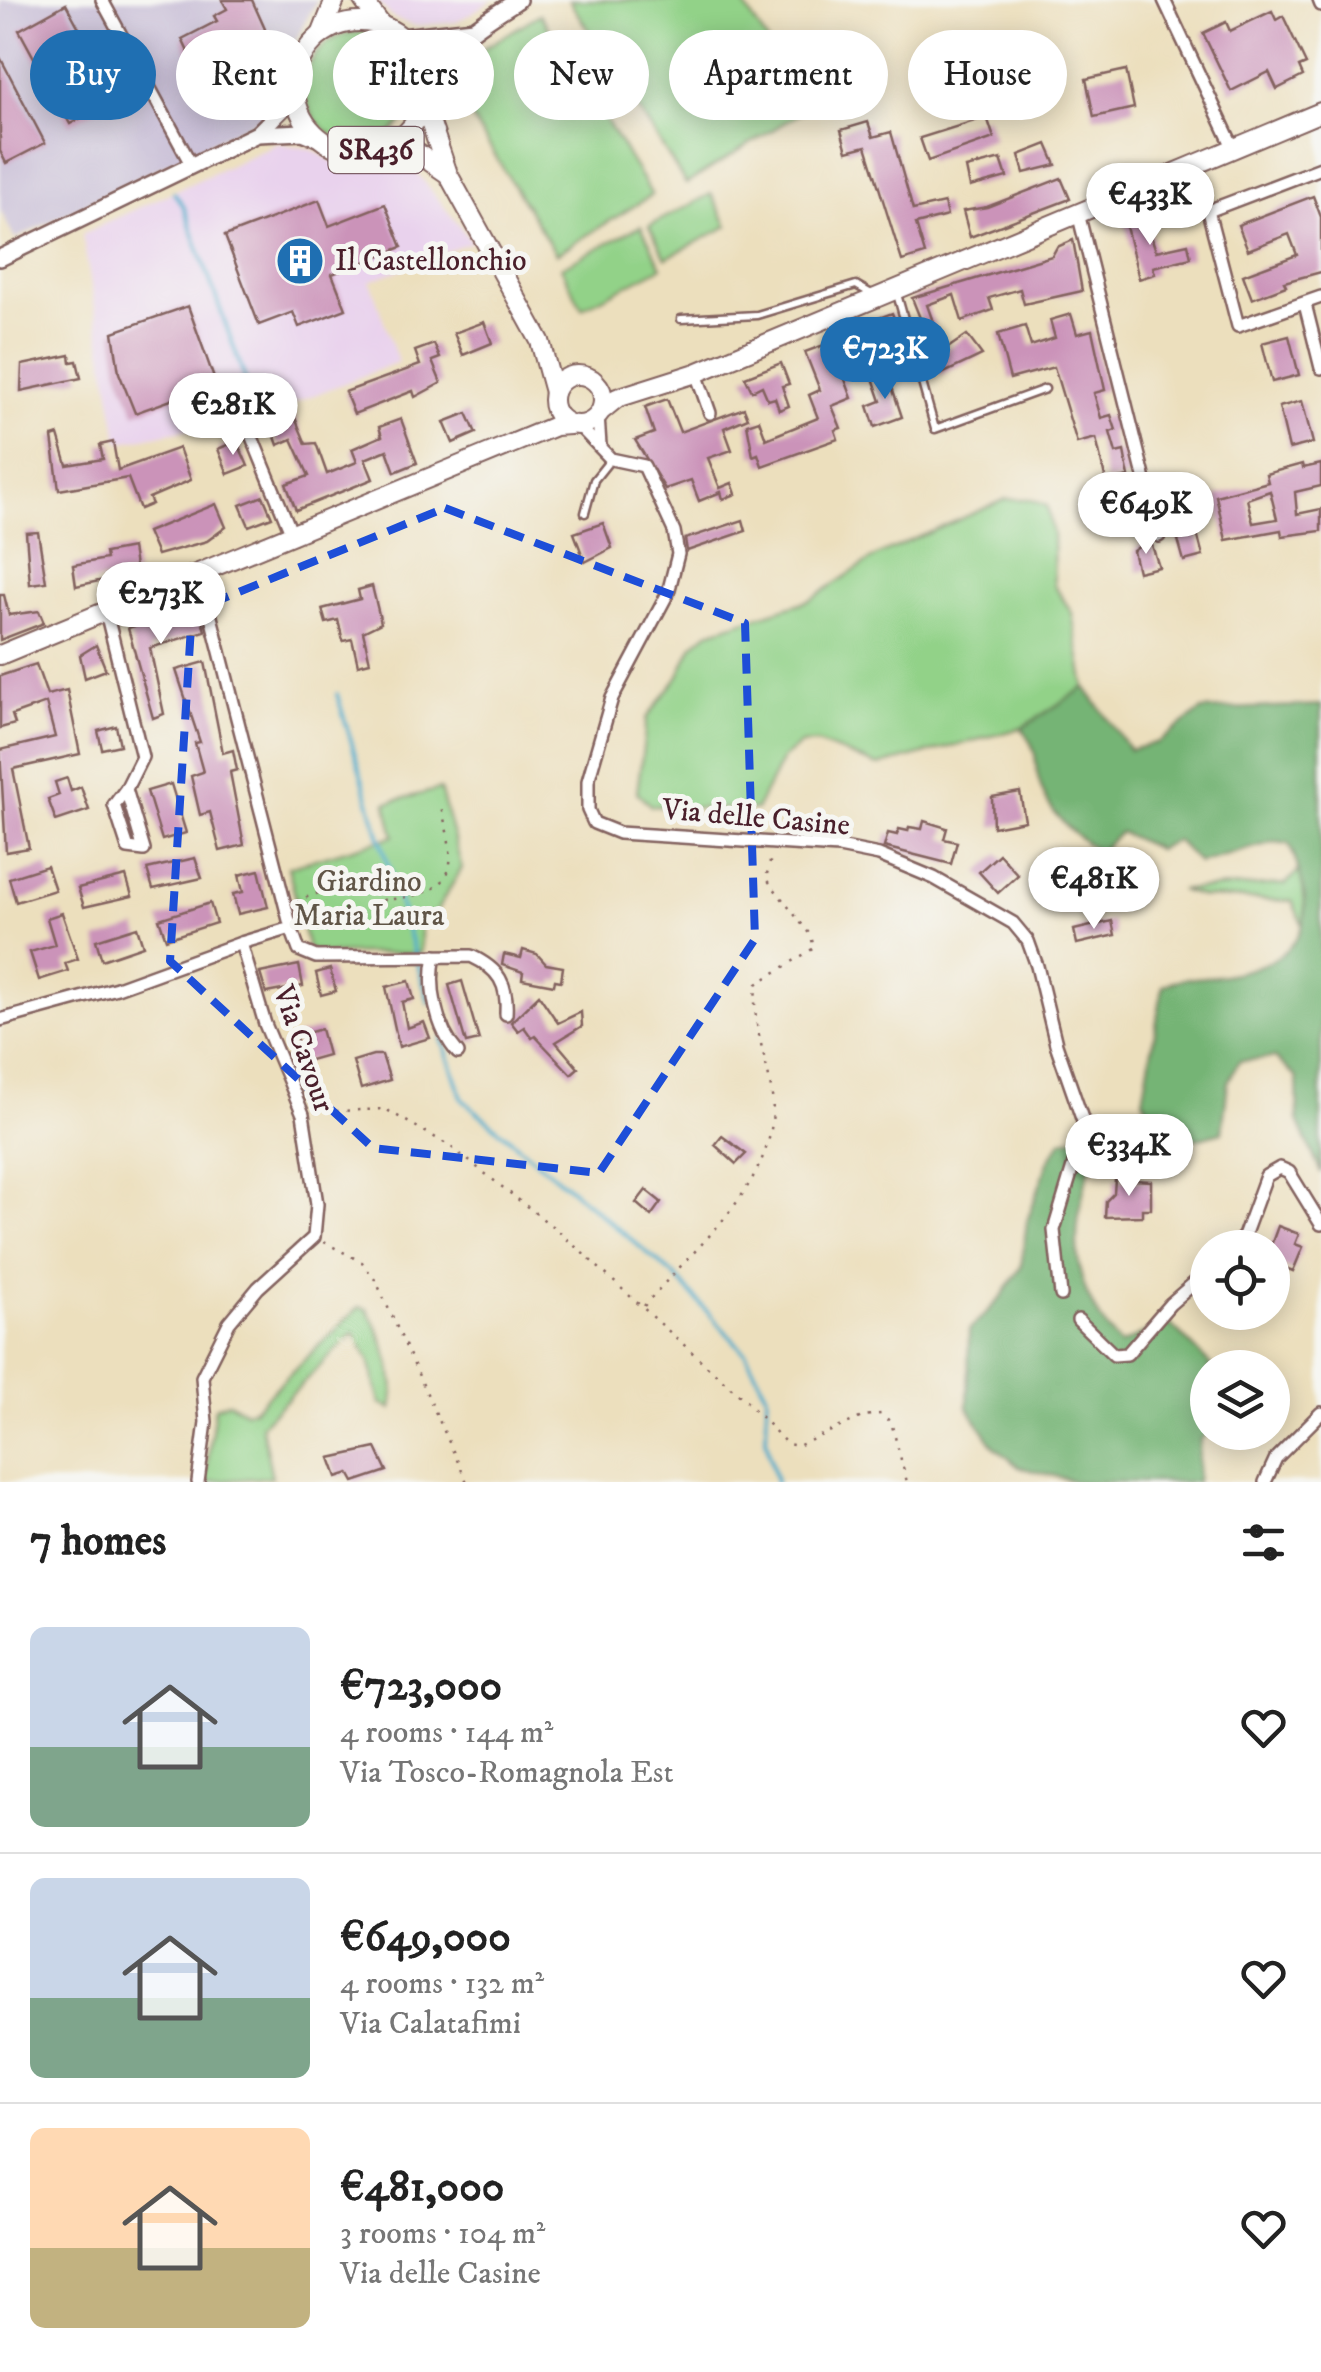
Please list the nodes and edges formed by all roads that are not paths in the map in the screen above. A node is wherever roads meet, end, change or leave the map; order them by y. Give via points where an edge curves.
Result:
1 (102, 0) edge
2 (334, 0) edge
3 (363, 0) edge
4 (518, 0) edge
5 (1164, 0) edge
6 (382, 26) junction
7 (474, 28) joint
8 (390, 30) edge
9 (456, 30) edge
10 (321, 35) junction
11 (313, 46) edge
12 (1319, 112) edge
13 (271, 120) edge
14 (306, 120) edge
15 (413, 120) edge
16 (431, 120) edge
17 (257, 134) junction
18 (320, 139) junction
19 (382, 148) junction
20 (1234, 149) junction
21 (192, 166) junction
22 (1321, 168) edge
23 (448, 174) junction
24 (1078, 213) junction
25 (0, 258) edge
26 (895, 288) junction
27 (876, 297) junction
28 (1321, 297) edge
29 (1304, 304) junction
30 (681, 319) dead end
31 (540, 341) junction
32 (1321, 368) edge
33 (696, 373) junction
34 (585, 378) junction
35 (647, 387) junction
36 (1045, 389) dead end
37 (233, 390) dead end
38 (553, 396) junction
39 (599, 413) junction
40 (710, 413) dead end
41 (574, 425) junction
42 (600, 444) junction
43 (512, 446) junction
44 (611, 459) junction
45 (586, 513) dead end
46 (1159, 536) dead end
47 (293, 537) junction
48 (200, 574) junction
49 (106, 612) junction
50 (0, 654) edge
51 (126, 790) junction
52 (291, 928) junction
53 (242, 943) junction
54 (435, 956) junction
55 (506, 1014) dead end
56 (0, 1020) edge
57 (458, 1052) dead end
58 (1321, 1224) edge
59 (1246, 1230) edge
60 (1190, 1287) edge
61 (1060, 1295) dead end
62 (1078, 1320) dead end
63 (1321, 1412) edge
64 (198, 1482) edge
65 (1265, 1482) edge

1 - 21 street
2 - 10 main road
3 - 6 main road
4 - 7 main road
5 - 20 street
6 - 8 main road
6 - 10 main road via 357,22
7 - 9 main road
10 - 11 main road
12 - 20 main road
13 - 17 main road
14 - 18 main road, SR436
15 - 19 main road, SR436 via 404,135
16 - 23 main road, SR436
17 - 18 main road via 303,132
17 - 21 main road
18 - 19 main road, SR436 via 361,152
19 - 23 main road, SR436 via 416,152
20 - 24 main road
21 - 25 main road
22 - 29 street via 1208,211 1238,326
23 - 31 main road, SR436
24 - 26 main road
24 - 46 street
26 - 27 main road
26 - 36 lane via 935,429
27 - 30 lane via 856,284 757,315
27 - 33 main road
28 - 29 street
29 - 32 street
31 - 34 main road, SR436
31 - 38 main road, SR436
33 - 35 main road
33 - 40 street
34 - 35 main road
34 - 38 main road via 560,382
34 - 39 main road via 602,396
35 - 39 main road
37 - 47 street
38 - 41 main road via 555,412
38 - 43 main road
39 - 41 main road
39 - 42 street
41 - 42 street
41 - 43 main road via 555,426
42 - 44 street
43 - 47 main road
44 - 45 lane via 594,480
44 - 61 street, Via delle Casine via 644,466 678,554 668,592 612,698 588,781 594,823 619,833 879,855 990,908 1028,941 1086,1127 1054,1230
47 - 48 main road
48 - 49 main road
48 - 52 street
49 - 50 main road
49 - 51 street via 142,757
51 - 51 street via 131,804 144,850 128,848 114,805
52 - 53 street
52 - 54 street, Via Cavour via 299,950 316,957
53 - 56 street
53 - 64 street, Via Cavour via 265,1024 304,1114 317,1204 314,1237 228,1323 202,1376 206,1422
54 - 55 street, Via Cavour via 471,956 489,964 508,992
54 - 57 street via 432,993 449,1044
58 - 59 street via 1290,1172 1280,1168 1266,1176
60 - 62 street via 1127,1354 1114,1355
63 - 65 street via 1276,1458

